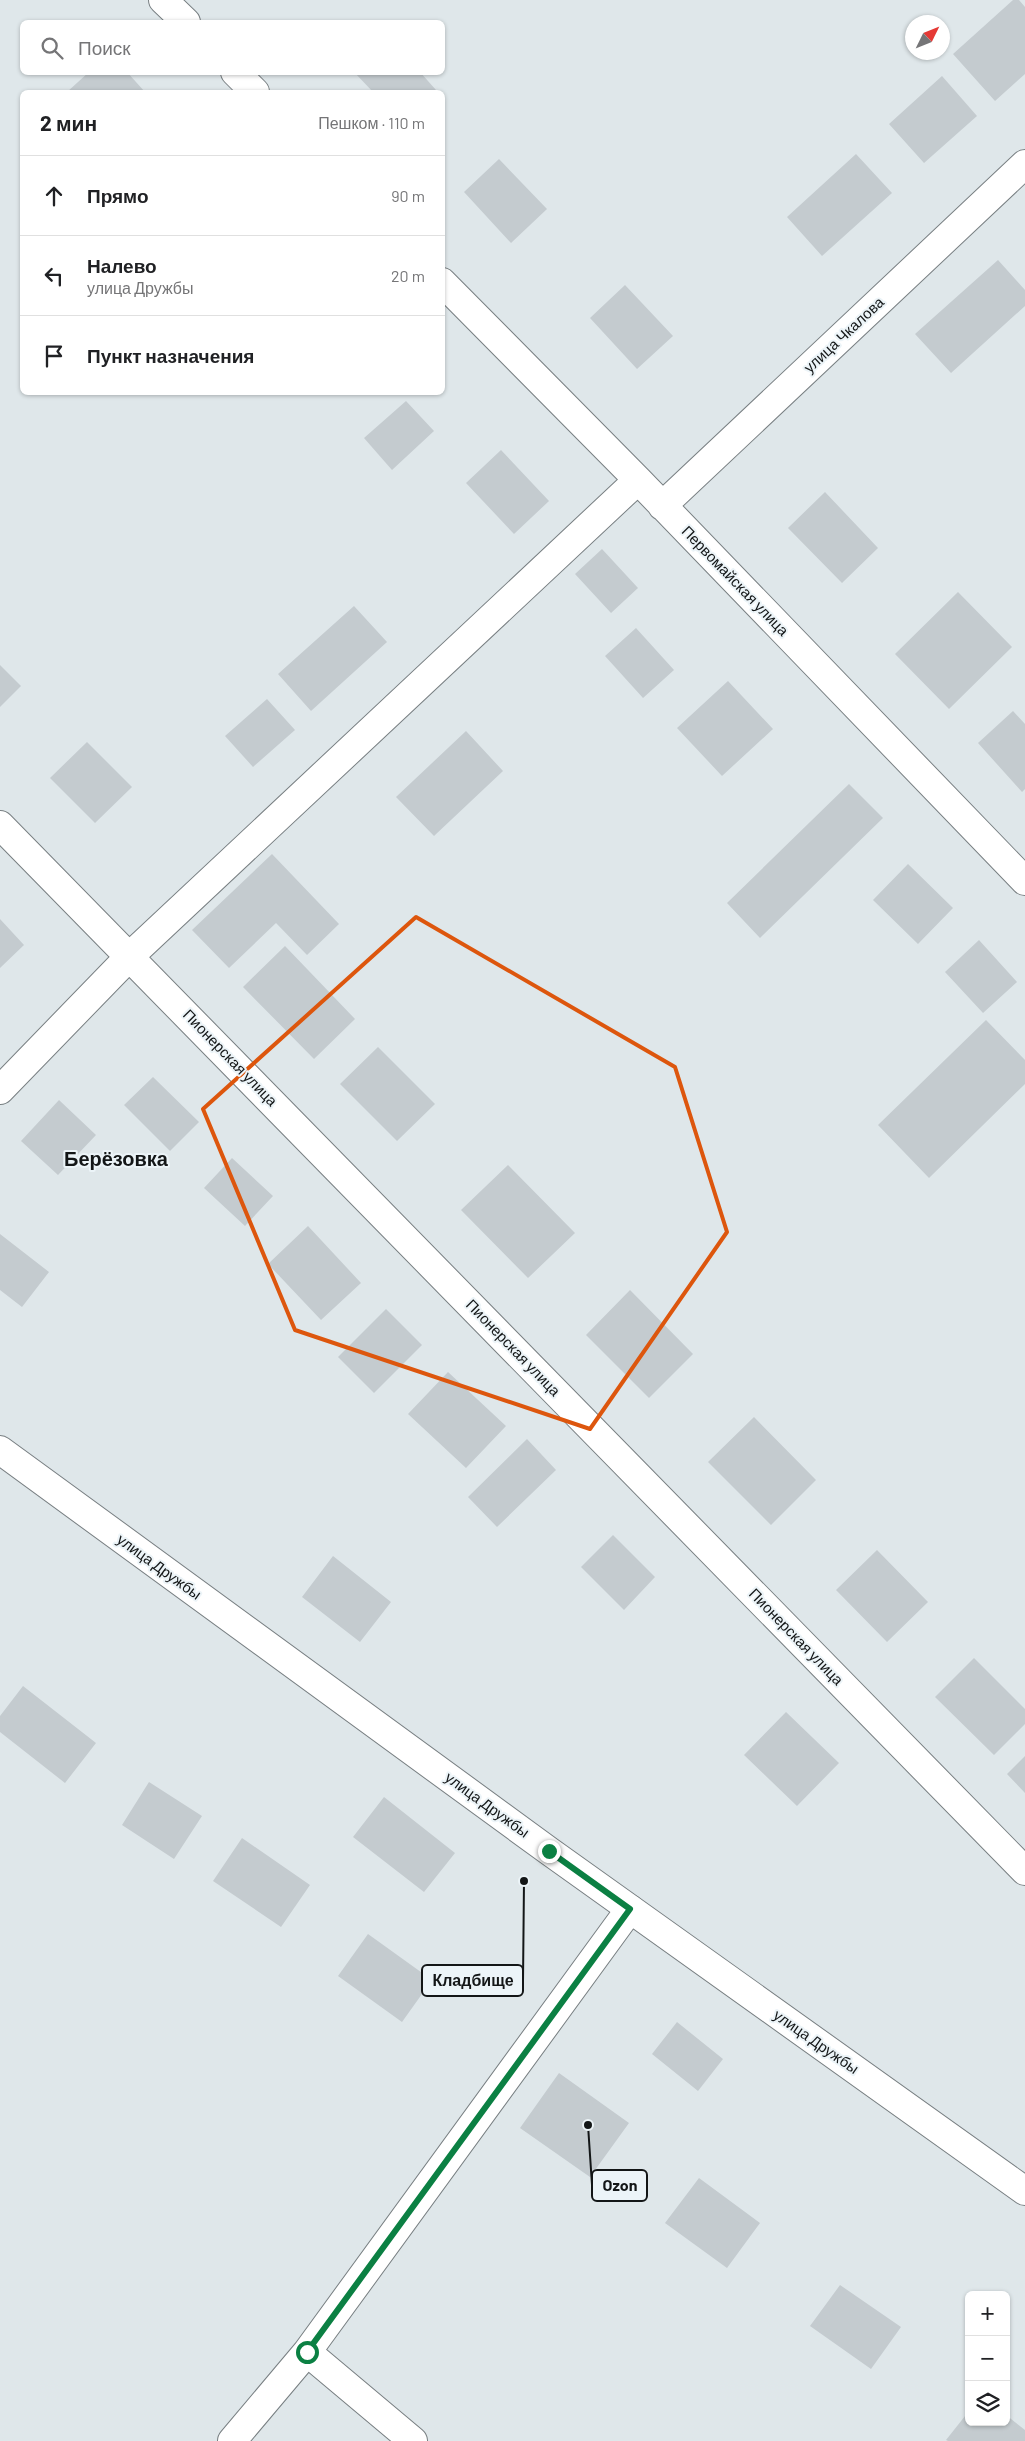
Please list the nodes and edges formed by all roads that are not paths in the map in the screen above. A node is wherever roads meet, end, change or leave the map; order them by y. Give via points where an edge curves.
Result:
1 (163, 0) edge
2 (184, 20) edge
3 (238, 75) edge
4 (253, 90) edge
5 (1025, 164) edge
6 (445, 285) edge
7 (638, 480) junction
8 (662, 506) junction
9 (0, 825) edge
10 (1025, 881) edge
11 (130, 956) junction
12 (0, 1090) edge
13 (0, 1450) edge
14 (1025, 1871) edge
15 (630, 1909) junction
16 (1025, 2191) edge
17 (307, 2352) junction
18 (232, 2441) edge
19 (413, 2441) edge

1 - 2 street
3 - 4 street
5 - 8 street, улица Чкалова
6 - 7 street, Первомайская улица
7 - 8 street, Первомайская улица
7 - 11 street
8 - 10 street, Первомайская улица
9 - 11 street, Пионерская улица
11 - 12 street
11 - 14 street, Пионерская улица
13 - 15 street, улица Дружбы
15 - 16 street, улица Дружбы
15 - 17 street
17 - 18 street
17 - 19 street

